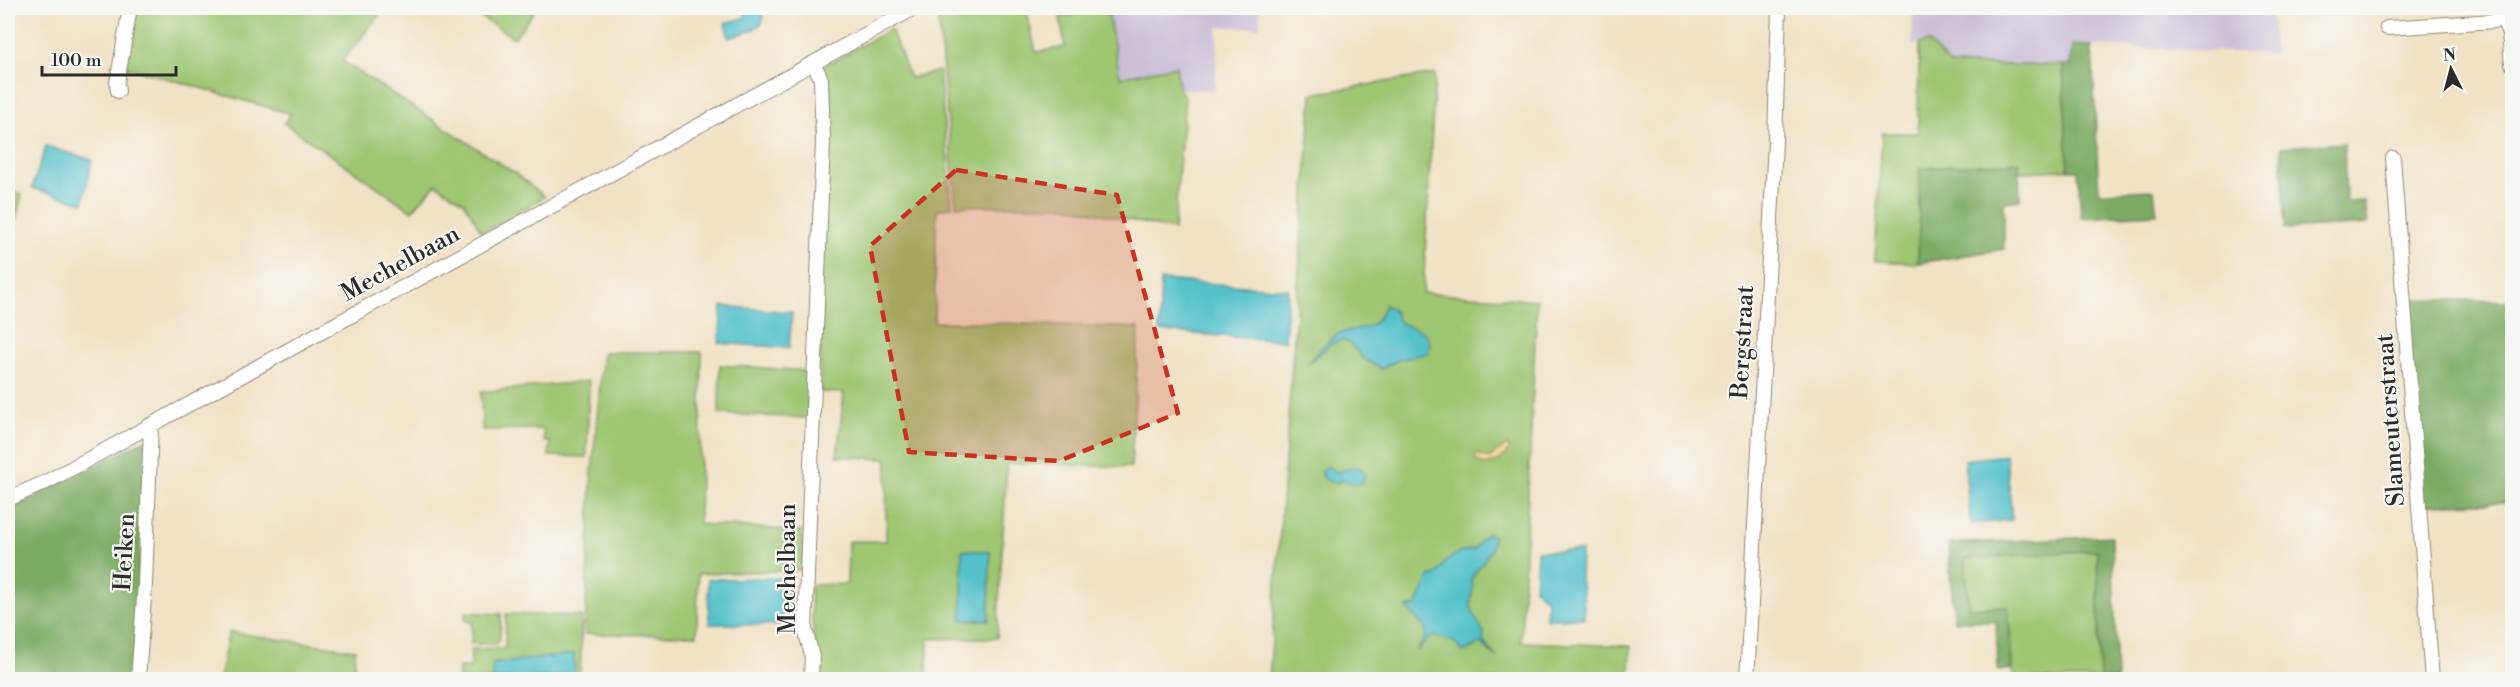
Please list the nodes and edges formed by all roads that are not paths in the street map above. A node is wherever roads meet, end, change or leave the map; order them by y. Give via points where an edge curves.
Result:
1 (130, 8) edge
2 (914, 8) edge
3 (1779, 8) edge
4 (2501, 12) edge
5 (2387, 28) dead end
6 (814, 63) junction
7 (2512, 64) edge
8 (118, 91) dead end
9 (2393, 158) dead end
10 (151, 426) junction
11 (8, 499) edge
12 (138, 680) edge
13 (811, 680) edge
14 (1747, 680) edge
15 (2432, 680) edge

1 - 8 street
2 - 6 street, Mechelbaan
3 - 14 street, Bergstraat
4 - 5 street via 2494,21
4 - 7 street via 2509,33
6 - 10 street, Mechelbaan
6 - 13 street, Mechelbaan via 820,79 823,141 805,629 812,656
9 - 15 street, Slameuterstraat
10 - 11 street, Mechelbaan
10 - 12 street, Heiken

